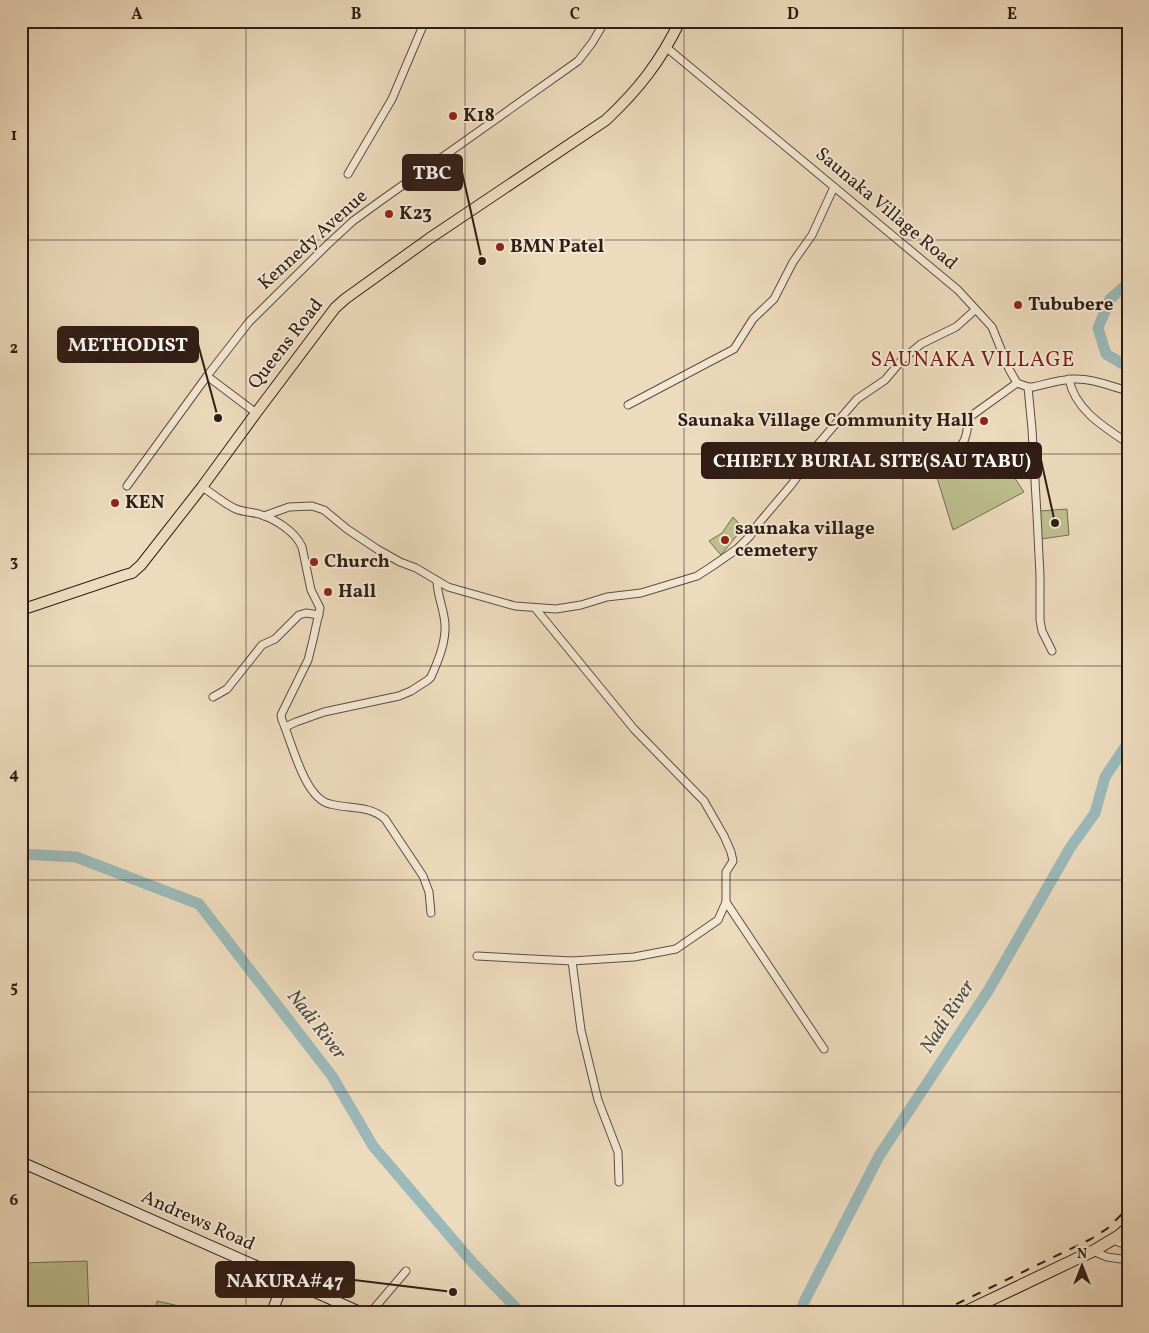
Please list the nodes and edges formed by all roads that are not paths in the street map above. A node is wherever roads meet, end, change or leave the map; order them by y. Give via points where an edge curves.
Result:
1 (425, 21) edge
2 (606, 21) edge
3 (680, 21) edge
4 (667, 48) junction
5 (348, 174) dead end
6 (834, 187) junction
7 (976, 310) junction
8 (207, 376) junction
9 (1069, 379) junction
10 (1017, 383) junction
11 (1028, 386) junction
12 (1128, 392) edge
13 (628, 405) dead end
14 (256, 413) junction
15 (1128, 443) edge
16 (931, 467) dead end
17 (127, 486) dead end
18 (202, 487) junction
19 (264, 516) junction
20 (437, 581) junction
21 (535, 608) junction
22 (21, 610) edge
23 (319, 615) junction
24 (1052, 651) dead end
25 (213, 697) dead end
26 (285, 728) junction
27 (726, 902) junction
28 (431, 913) dead end
29 (477, 956) dead end
30 (572, 961) junction
31 (824, 1050) dead end
32 (21, 1162) edge
33 (619, 1182) dead end
34 (1128, 1228) edge
35 (1112, 1240) junction
36 (1128, 1241) edge
37 (1093, 1251) junction
38 (1128, 1260) edge
39 (406, 1271) dead end
40 (285, 1278) junction
41 (272, 1312) edge
42 (360, 1312) edge
43 (371, 1312) edge
44 (965, 1312) edge

1 - 5 street via 387,109
2 - 8 street, Kennedy Avenue via 578,61 353,221 249,322
3 - 4 main road, Queens Road
4 - 6 street, Saunaka Village Road
4 - 14 main road, Queens Road via 646,78 606,120 345,299
6 - 7 street, Saunaka Village Road via 958,290
6 - 13 street via 812,235 792,262 774,299 754,319 734,349
7 - 10 street, Saunaka Village Road via 992,327
7 - 21 street via 956,327 921,344 885,380 857,399 808,456 792,484 750,536 721,561 697,576 641,593 556,609
8 - 14 street
8 - 17 street, Kennedy Avenue
9 - 11 street
9 - 12 street via 1098,382
9 - 15 street via 1082,407 1102,426
10 - 11 street
10 - 16 street via 971,416 960,448
11 - 24 street via 1038,515 1040,620
14 - 18 main road, Queens Road
18 - 19 street via 235,509
18 - 22 main road, Queens Road via 148,558 132,573
19 - 20 street via 289,507 312,506 324,510 377,549
19 - 23 street via 289,530 299,540 311,590 320,608
20 - 21 street via 448,588 515,606
20 - 26 street via 445,624 444,641 431,678 399,696 324,712
21 - 27 street via 634,729 704,801 731,852 733,862 726,872
23 - 25 street via 306,612 299,615 275,639 262,645 227,689
23 - 26 street via 308,660 281,715
26 - 28 street via 307,783 316,796 330,804 369,810 385,819 423,876
27 - 30 street via 718,920 676,949 634,957
27 - 31 street
29 - 30 street
30 - 33 street via 580,1030 598,1100 618,1152
32 - 40 main road, Andrews Road
34 - 35 highway
35 - 36 street
35 - 37 highway
37 - 38 street
37 - 44 highway
39 - 43 street
40 - 41 main road
40 - 42 main road, Andrews Road

